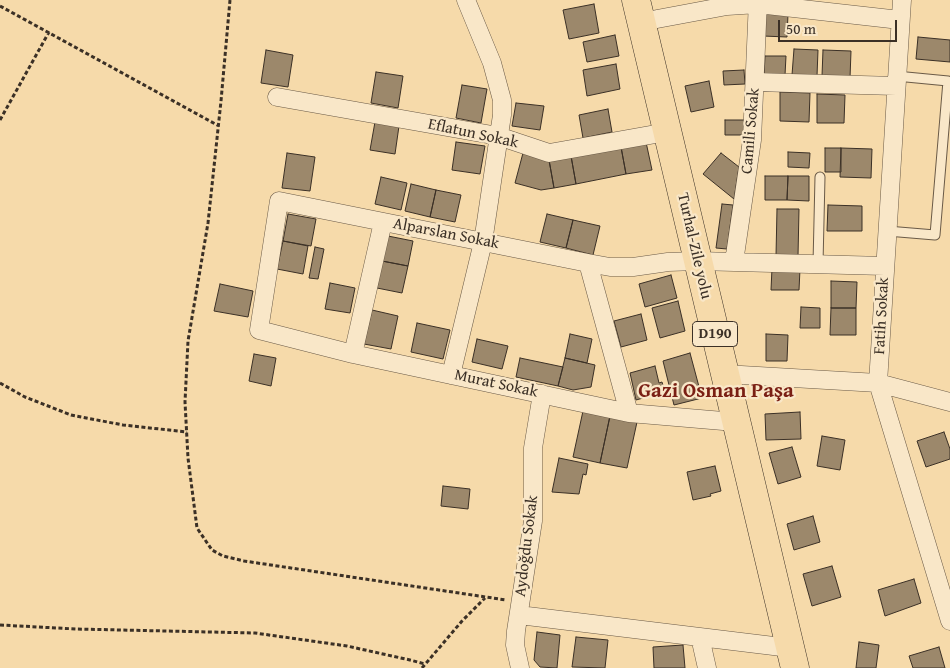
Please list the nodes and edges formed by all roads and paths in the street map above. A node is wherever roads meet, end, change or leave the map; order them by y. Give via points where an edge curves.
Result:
1 (230, 0) edge
2 (466, 0) edge
3 (902, 0) edge
4 (758, 2) edge
5 (0, 6) edge
6 (638, 11) edge
7 (900, 20) junction
8 (49, 32) junction
9 (896, 81) junction
10 (949, 81) edge
11 (755, 82) junction
12 (277, 97) dead end
13 (0, 120) edge
14 (219, 126) junction
15 (668, 132) junction
16 (498, 136) junction
17 (820, 177) dead end
18 (383, 222) junction
19 (887, 231) junction
20 (483, 242) junction
21 (697, 261) junction
22 (734, 262) junction
23 (588, 263) junction
24 (818, 264) junction
25 (885, 266) junction
26 (259, 330) joint
27 (353, 354) junction
28 (724, 374) junction
29 (451, 375) junction
30 (0, 383) edge
31 (878, 383) junction
32 (542, 394) junction
33 (950, 401) edge
34 (629, 412) junction
35 (735, 422) junction
36 (186, 432) junction
37 (486, 598) junction
38 (519, 608) junction
39 (950, 622) edge
40 (0, 625) edge
41 (700, 637) junction
42 (792, 658) edge
43 (424, 666) edge
44 (520, 668) edge
45 (707, 668) edge

1 - 14 path
2 - 16 street via 498,81 502,100
3 - 7 street, Fatih Sokak
4 - 6 street
4 - 7 street
4 - 11 street, Camili Sokak
5 - 8 path
6 - 15 main road, Turhal-Zile yolu / D190
7 - 9 street, Fatih Sokak
8 - 13 path
8 - 14 path
9 - 10 lane
9 - 11 street
9 - 19 street, Fatih Sokak
10 - 19 lane via 935,235
11 - 22 street, Camili Sokak via 752,140
12 - 16 street, Eflatun Sokak
14 - 36 path via 208,223 188,341
15 - 16 street, Eflatun Sokak via 549,153
15 - 21 main road, Turhal-Zile yolu / D190
16 - 20 street
17 - 24 lane
18 - 20 street, Alparslan Sokak
18 - 26 street, Alparslan Sokak via 279,201
18 - 27 street
19 - 25 street, Fatih Sokak
20 - 23 street, Alparslan Sokak
20 - 29 street
21 - 22 street, Alparslan Sokak
21 - 23 street, Alparslan Sokak via 633,267
21 - 28 main road, Turhal-Zile yolu / D190
22 - 24 street, Alparslan Sokak
23 - 34 street
24 - 25 street, Alparslan Sokak
25 - 31 street, Fatih Sokak
26 - 27 street, Murat Sokak
27 - 29 street, Murat Sokak
28 - 31 street
28 - 35 main road, Turhal-Zile yolu / D190
29 - 32 street, Murat Sokak
30 - 36 path via 26,398 71,415
31 - 33 street
31 - 39 street, Fatih Sokak
32 - 34 street, Murat Sokak
32 - 38 street, Aydoğdu Sokak via 533,448 532,520
34 - 35 street, Murat Sokak
35 - 42 main road, Turhal-Zile yolu / D190
36 - 37 path via 197,528 212,550 244,561
37 - 38 path
37 - 43 path
38 - 41 street
38 - 44 street, Aydoğdu Sokak via 515,645
40 - 43 path via 254,633 347,646
41 - 42 street
41 - 45 street

